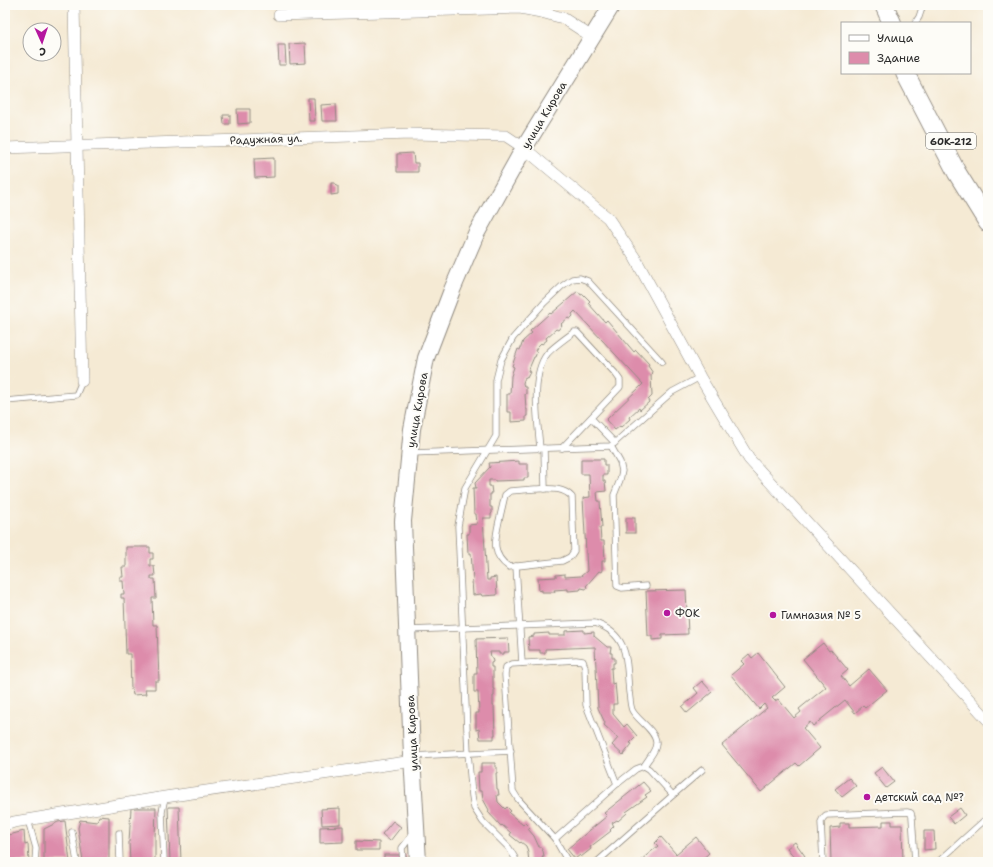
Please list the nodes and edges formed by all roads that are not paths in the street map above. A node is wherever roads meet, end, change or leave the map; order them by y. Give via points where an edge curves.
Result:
1 (74, 5) edge
2 (612, 5) edge
3 (876, 5) edge
4 (884, 5) edge
5 (923, 5) edge
6 (279, 15) dead end
7 (882, 22) edge
8 (892, 22) edge
9 (916, 22) edge
10 (592, 37) junction
11 (907, 74) edge
12 (916, 74) edge
13 (77, 145) junction
14 (5, 148) edge
15 (524, 148) junction
16 (988, 209) edge
17 (988, 223) edge
18 (662, 362) dead end
19 (700, 378) junction
20 (82, 381) joint
21 (5, 401) edge
22 (590, 418) junction
23 (613, 444) junction
24 (542, 448) junction
25 (562, 448) junction
26 (488, 450) junction
27 (409, 453) junction
28 (546, 489) junction
29 (516, 566) junction
30 (646, 586) dead end
31 (520, 626) junction
32 (462, 628) junction
33 (407, 630) junction
34 (522, 663) junction
35 (988, 720) edge
36 (510, 751) junction
37 (468, 753) junction
38 (413, 758) junction
39 (644, 766) junction
40 (702, 770) dead end
41 (617, 784) junction
42 (673, 795) junction
43 (164, 797) junction
44 (988, 817) edge
45 (28, 820) junction
46 (5, 825) edge
47 (416, 830) junction
48 (72, 832) dead end
49 (119, 833) dead end
50 (556, 839) junction
51 (36, 862) edge
52 (77, 862) edge
53 (120, 862) edge
54 (164, 862) edge
55 (403, 862) edge
56 (418, 862) edge
57 (516, 862) edge
58 (568, 862) edge
59 (597, 862) edge
60 (823, 862) edge
61 (915, 862) edge
62 (938, 862) edge

1 - 13 street
2 - 10 main road, улица Кирова
3 - 7 main road
4 - 8 main road
5 - 9 lane
6 - 10 street via 520,8 563,18
10 - 15 main road, улица Кирова
11 - 17 main road via 957,173
12 - 16 main road, 60К-212
13 - 14 street, Радужная ул.
13 - 15 street, Радужная ул. via 410,134 506,136
13 - 20 street
15 - 19 street, Радужная ул. via 608,218 635,258
15 - 27 main road, улица Кирова via 476,234 426,358
18 - 26 lane via 588,281 572,279 544,303 513,338 501,360 496,380 496,436
19 - 23 lane via 672,392
19 - 35 street, Радужная ул. via 748,459
20 - 21 lane via 76,396
22 - 23 lane
22 - 24 lane via 620,387 620,380 577,332 574,332 548,354 540,367 536,400
22 - 25 lane
23 - 25 lane
23 - 30 lane via 622,471 614,495 617,586
24 - 25 lane
24 - 26 lane
24 - 28 lane
26 - 27 lane
26 - 32 lane via 465,488 458,526
27 - 33 main road, улица Кирова via 402,521
28 - 29 lane via 510,491 505,495 495,538 496,551 504,564 509,567
28 - 29 lane via 559,489 572,497 574,551 570,558 562,561
29 - 31 lane
31 - 32 lane
31 - 34 lane
31 - 39 lane via 595,623 614,634 623,645 625,653 632,710 651,731 656,741 656,747
32 - 33 lane
32 - 37 lane
33 - 38 main road, улица Кирова
34 - 36 lane via 506,667
34 - 41 lane via 583,661 586,667 586,705
36 - 37 lane
36 - 50 lane via 514,791 518,799
37 - 38 lane
37 - 57 lane via 474,808 483,822 509,848
38 - 43 street
38 - 47 main road, улица Кирова
39 - 41 lane
39 - 42 lane
40 - 42 lane
41 - 50 lane
42 - 59 lane
43 - 45 street
43 - 54 lane
44 - 62 lane
45 - 46 street
45 - 51 lane via 36,848
47 - 55 lane via 402,848
47 - 56 main road, улица Кирова
48 - 52 lane
49 - 53 lane
50 - 58 lane
60 - 61 lane via 821,822 826,815 907,812 911,813 912,817

